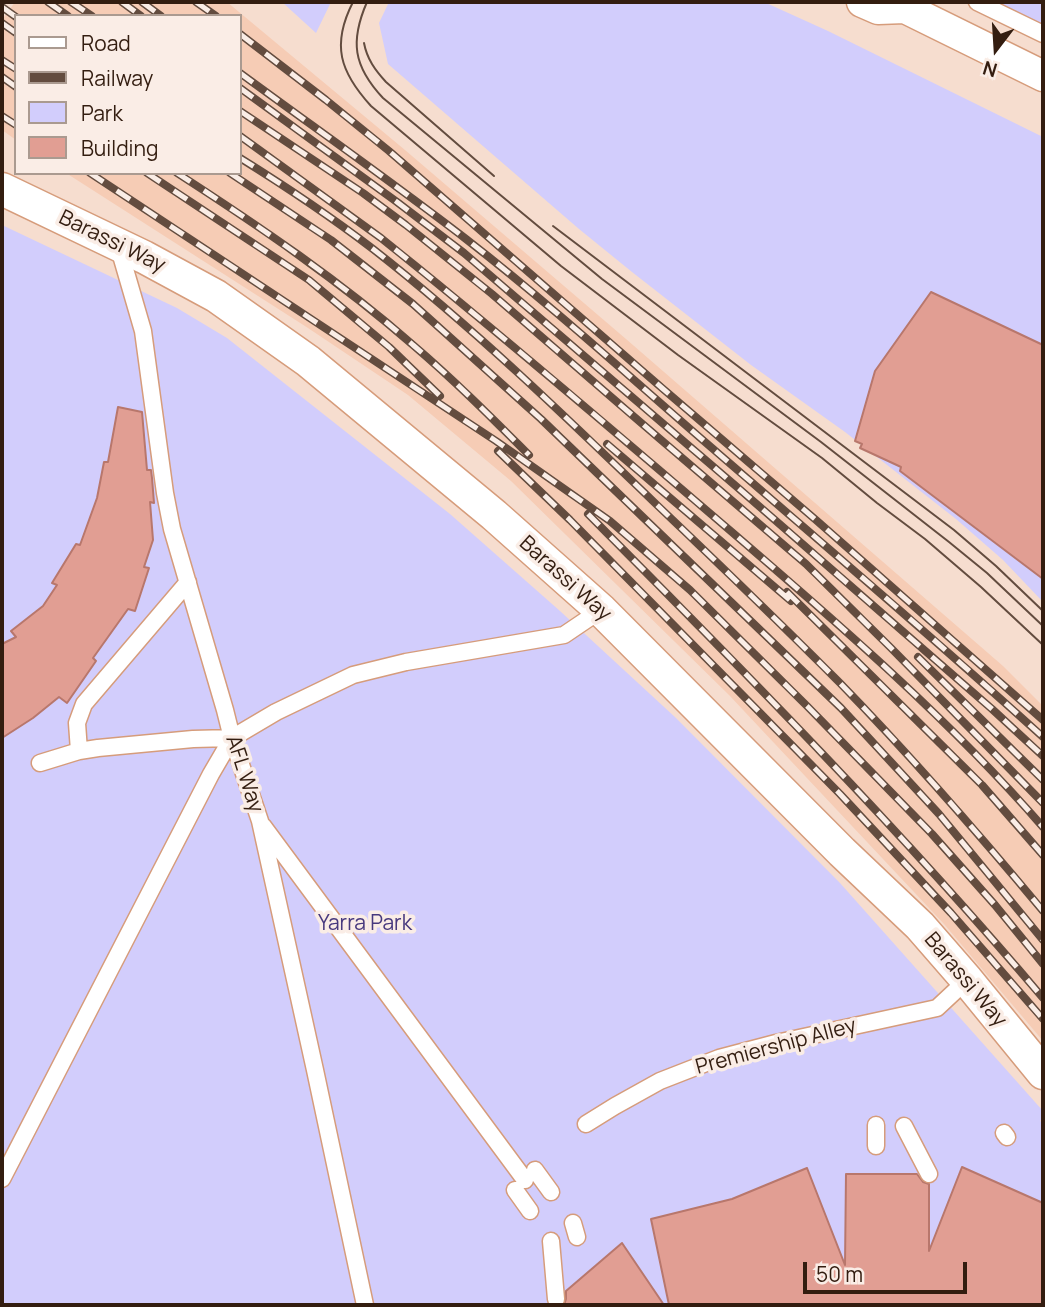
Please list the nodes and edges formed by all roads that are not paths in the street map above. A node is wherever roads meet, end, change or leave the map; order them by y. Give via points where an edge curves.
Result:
1 (863, 2) edge
2 (976, 2) edge
3 (903, 5) edge
4 (1043, 34) edge
5 (1043, 76) edge
6 (2, 189) edge
7 (118, 245) junction
8 (188, 582) junction
9 (601, 610) junction
10 (232, 738) junction
11 (79, 751) junction
12 (40, 763) dead end
13 (260, 821) junction
14 (967, 980) junction
15 (1043, 1073) edge
16 (586, 1124) dead end
17 (876, 1125) dead end
18 (904, 1126) dead end
19 (876, 1146) dead end
20 (929, 1174) dead end
21 (2, 1179) edge
22 (525, 1180) junction
23 (551, 1192) dead end
24 (530, 1211) dead end
25 (551, 1241) dead end
26 (556, 1299) dead end
27 (365, 1305) edge

1 - 3 main road via 878,9
2 - 4 street
3 - 5 main road
6 - 7 main road, Barassi Way
7 - 8 street, AFL Way via 143,331 165,494
7 - 9 main road, Barassi Way via 216,296 308,361 494,514
8 - 10 street, AFL Way
8 - 11 street via 84,704 77,723
9 - 10 street via 564,635 353,675
9 - 14 main road, Barassi Way via 920,926
10 - 11 street
10 - 13 street, AFL Way
10 - 21 street
11 - 12 street
13 - 22 street
13 - 27 street, AFL Way
14 - 15 main road, Barassi Way
14 - 16 street, Premiership Alley via 937,1008 719,1058 660,1081
17 - 19 street
18 - 20 street
22 - 23 street
22 - 24 street
25 - 26 street

